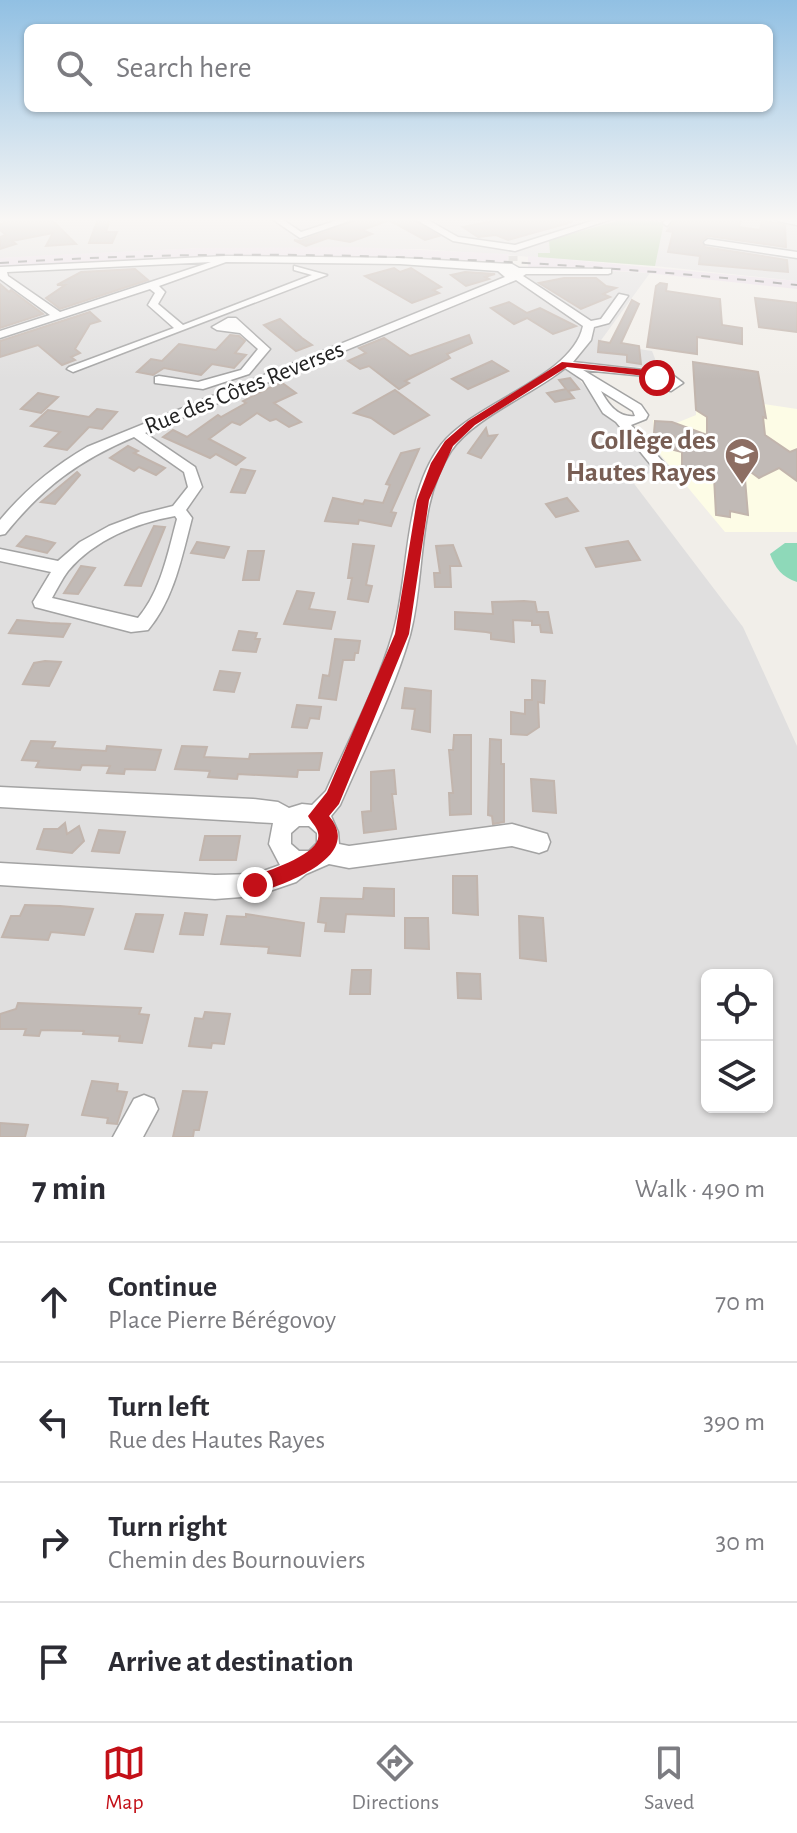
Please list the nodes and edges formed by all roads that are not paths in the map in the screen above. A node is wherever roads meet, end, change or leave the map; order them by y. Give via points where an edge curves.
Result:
1 (2, 272) edge
2 (203, 272) edge
3 (312, 272) edge
4 (500, 272) edge
5 (521, 272) edge
6 (162, 290) junction
7 (298, 295) dead end
8 (623, 296) dead end
9 (60, 317) junction
10 (589, 325) junction
11 (181, 329) junction
12 (0, 335) edge
13 (568, 364) junction
14 (73, 369) dead end
15 (245, 372) junction
16 (658, 377) dead end
17 (588, 378) junction
18 (159, 380) dead end
19 (257, 381) junction
20 (622, 422) junction
21 (135, 432) junction
22 (665, 473) dead end
23 (178, 510) junction
24 (0, 530) edge
25 (0, 555) edge
26 (61, 568) junction
27 (0, 797) edge
28 (317, 816) junction
29 (289, 821) junction
30 (539, 842) dead end
31 (323, 852) junction
32 (302, 863) junction
33 (0, 874) edge
34 (144, 1109) dead end
35 (127, 1137) edge

1 - 9 street
2 - 6 street
3 - 11 street via 322,275
4 - 19 street, Rue des Côtes Reverses
5 - 10 street
6 - 9 street
6 - 11 street via 153,305
7 - 15 street via 232,320 264,349
8 - 10 street via 605,321
9 - 12 street
10 - 13 street via 588,339
11 - 14 street
13 - 16 street
13 - 17 street
13 - 28 street via 471,423 437,463 423,500 402,634 333,798
15 - 18 street via 199,386
15 - 19 street
17 - 20 street
17 - 20 street via 642,415
19 - 21 street, Rue des Côtes Reverses
20 - 22 street
21 - 23 street via 190,470 195,487
21 - 24 street, Rue des Côtes Reverses via 52,475
23 - 26 street via 149,514 81,547
23 - 26 street via 185,518 178,541 153,615 142,625 41,602
25 - 26 street
27 - 29 street via 253,810 278,813
28 - 29 street via 303,814
28 - 31 street via 327,828
29 - 32 street via 280,835 282,851
30 - 31 street via 512,835 349,857
31 - 32 street
32 - 33 street via 288,874 255,885 215,887
34 - 35 street

